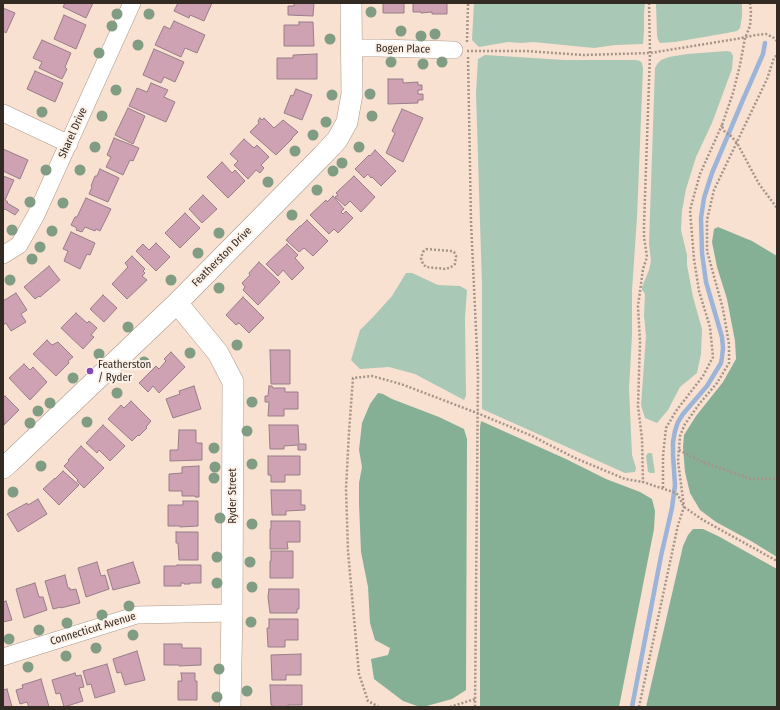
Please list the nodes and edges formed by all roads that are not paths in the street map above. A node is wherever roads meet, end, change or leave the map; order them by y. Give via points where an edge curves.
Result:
1 (132, 3) edge
2 (351, 3) edge
3 (352, 48) junction
4 (463, 48) road end
5 (3, 114) edge
6 (68, 144) junction
7 (3, 255) edge
8 (177, 303) junction
9 (3, 468) edge
10 (232, 613) junction
11 (3, 657) edge
12 (230, 707) edge

1 - 6 street, Sharel Drive
2 - 3 street, Featherston Drive
3 - 4 street, Bogen Place
3 - 8 street, Featherston Drive via 352,94 347,122 337,140
5 - 6 street
6 - 7 street, Sharel Drive via 36,215 19,245
8 - 9 street, Featherston Drive
8 - 10 street, Ryder Street via 218,353 233,382
10 - 11 street, Connecticut Avenue via 138,615
10 - 12 street, Ryder Street

